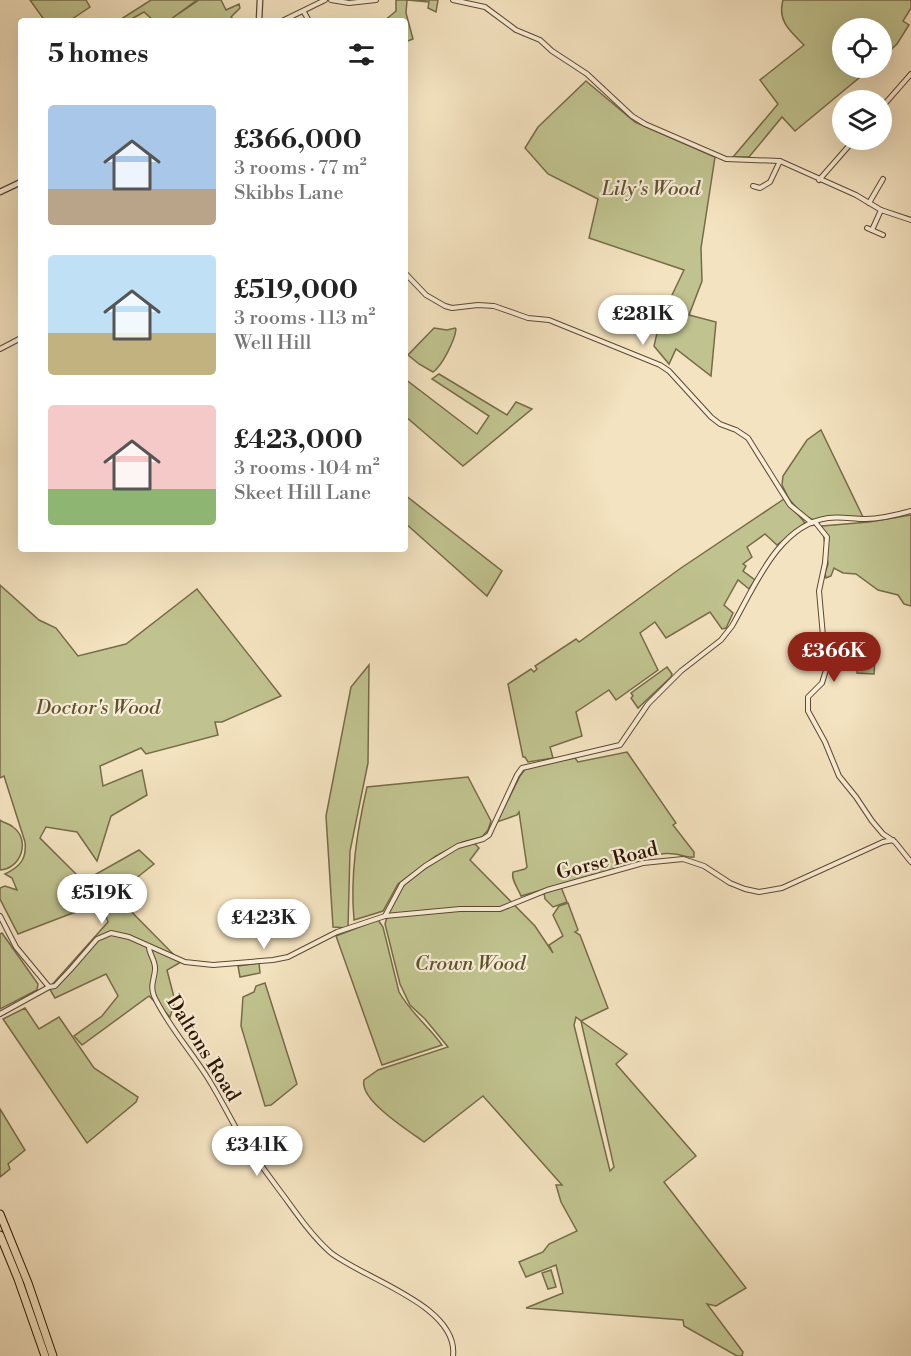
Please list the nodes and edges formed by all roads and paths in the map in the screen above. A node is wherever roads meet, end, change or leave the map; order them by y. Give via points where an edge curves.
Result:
1 (260, 0) edge
2 (326, 0) edge
3 (331, 0) edge
4 (376, 0) edge
5 (453, 0) edge
6 (304, 12) junction
7 (259, 18) edge
8 (289, 18) edge
9 (307, 18) edge
10 (911, 74) edge
11 (892, 96) edge
12 (845, 150) edge
13 (780, 161) junction
14 (884, 179) dead end
15 (819, 180) junction
16 (18, 183) edge
17 (753, 186) dead end
18 (0, 192) edge
19 (869, 203) junction
20 (881, 210) junction
21 (911, 220) edge
22 (883, 235) dead end
23 (408, 276) edge
24 (18, 340) edge
25 (0, 349) edge
26 (911, 511) edge
27 (814, 522) junction
28 (884, 834) junction
29 (893, 840) junction
30 (885, 841) junction
31 (911, 862) edge
32 (0, 916) edge
33 (385, 916) junction
34 (149, 947) junction
35 (49, 987) junction
36 (0, 1014) edge
37 (0, 1214) edge
38 (0, 1235) edge
39 (45, 1356) edge
40 (53, 1356) edge
41 (453, 1356) edge

1 - 7 street
2 - 6 street
3 - 4 street
5 - 13 street via 485,7 516,30 540,40 645,124 726,159
6 - 8 street
6 - 9 street
10 - 11 street
12 - 15 street
13 - 15 street
13 - 17 street via 770,183 760,188
14 - 19 street
15 - 19 street
16 - 18 street
19 - 20 street
20 - 21 street
20 - 22 street via 870,229
23 - 27 street via 426,295 445,306 494,306 528,318 549,320 660,365 711,417 745,435 790,506
24 - 25 street
26 - 27 street
27 - 28 street via 827,537 819,591 826,670 822,683 808,697 808,711 839,776
27 - 33 street via 781,546 726,634 648,704 620,745 522,768 489,835 458,846 402,884
28 - 29 street
28 - 30 street
29 - 30 street, Gorse Road
29 - 31 street
30 - 33 street, Gorse Road via 768,891 730,883 697,862 663,860 547,890 500,909
32 - 35 street via 29,965
33 - 34 street, Gorse Road via 273,960 195,964
34 - 35 street, Gorse Road via 111,933 97,939 55,986
34 - 41 street, Daltons Road via 155,969 151,986 164,1014 295,1212 338,1258 433,1314 453,1343
35 - 36 street, Gorse Road
37 - 40 highway
38 - 39 highway

